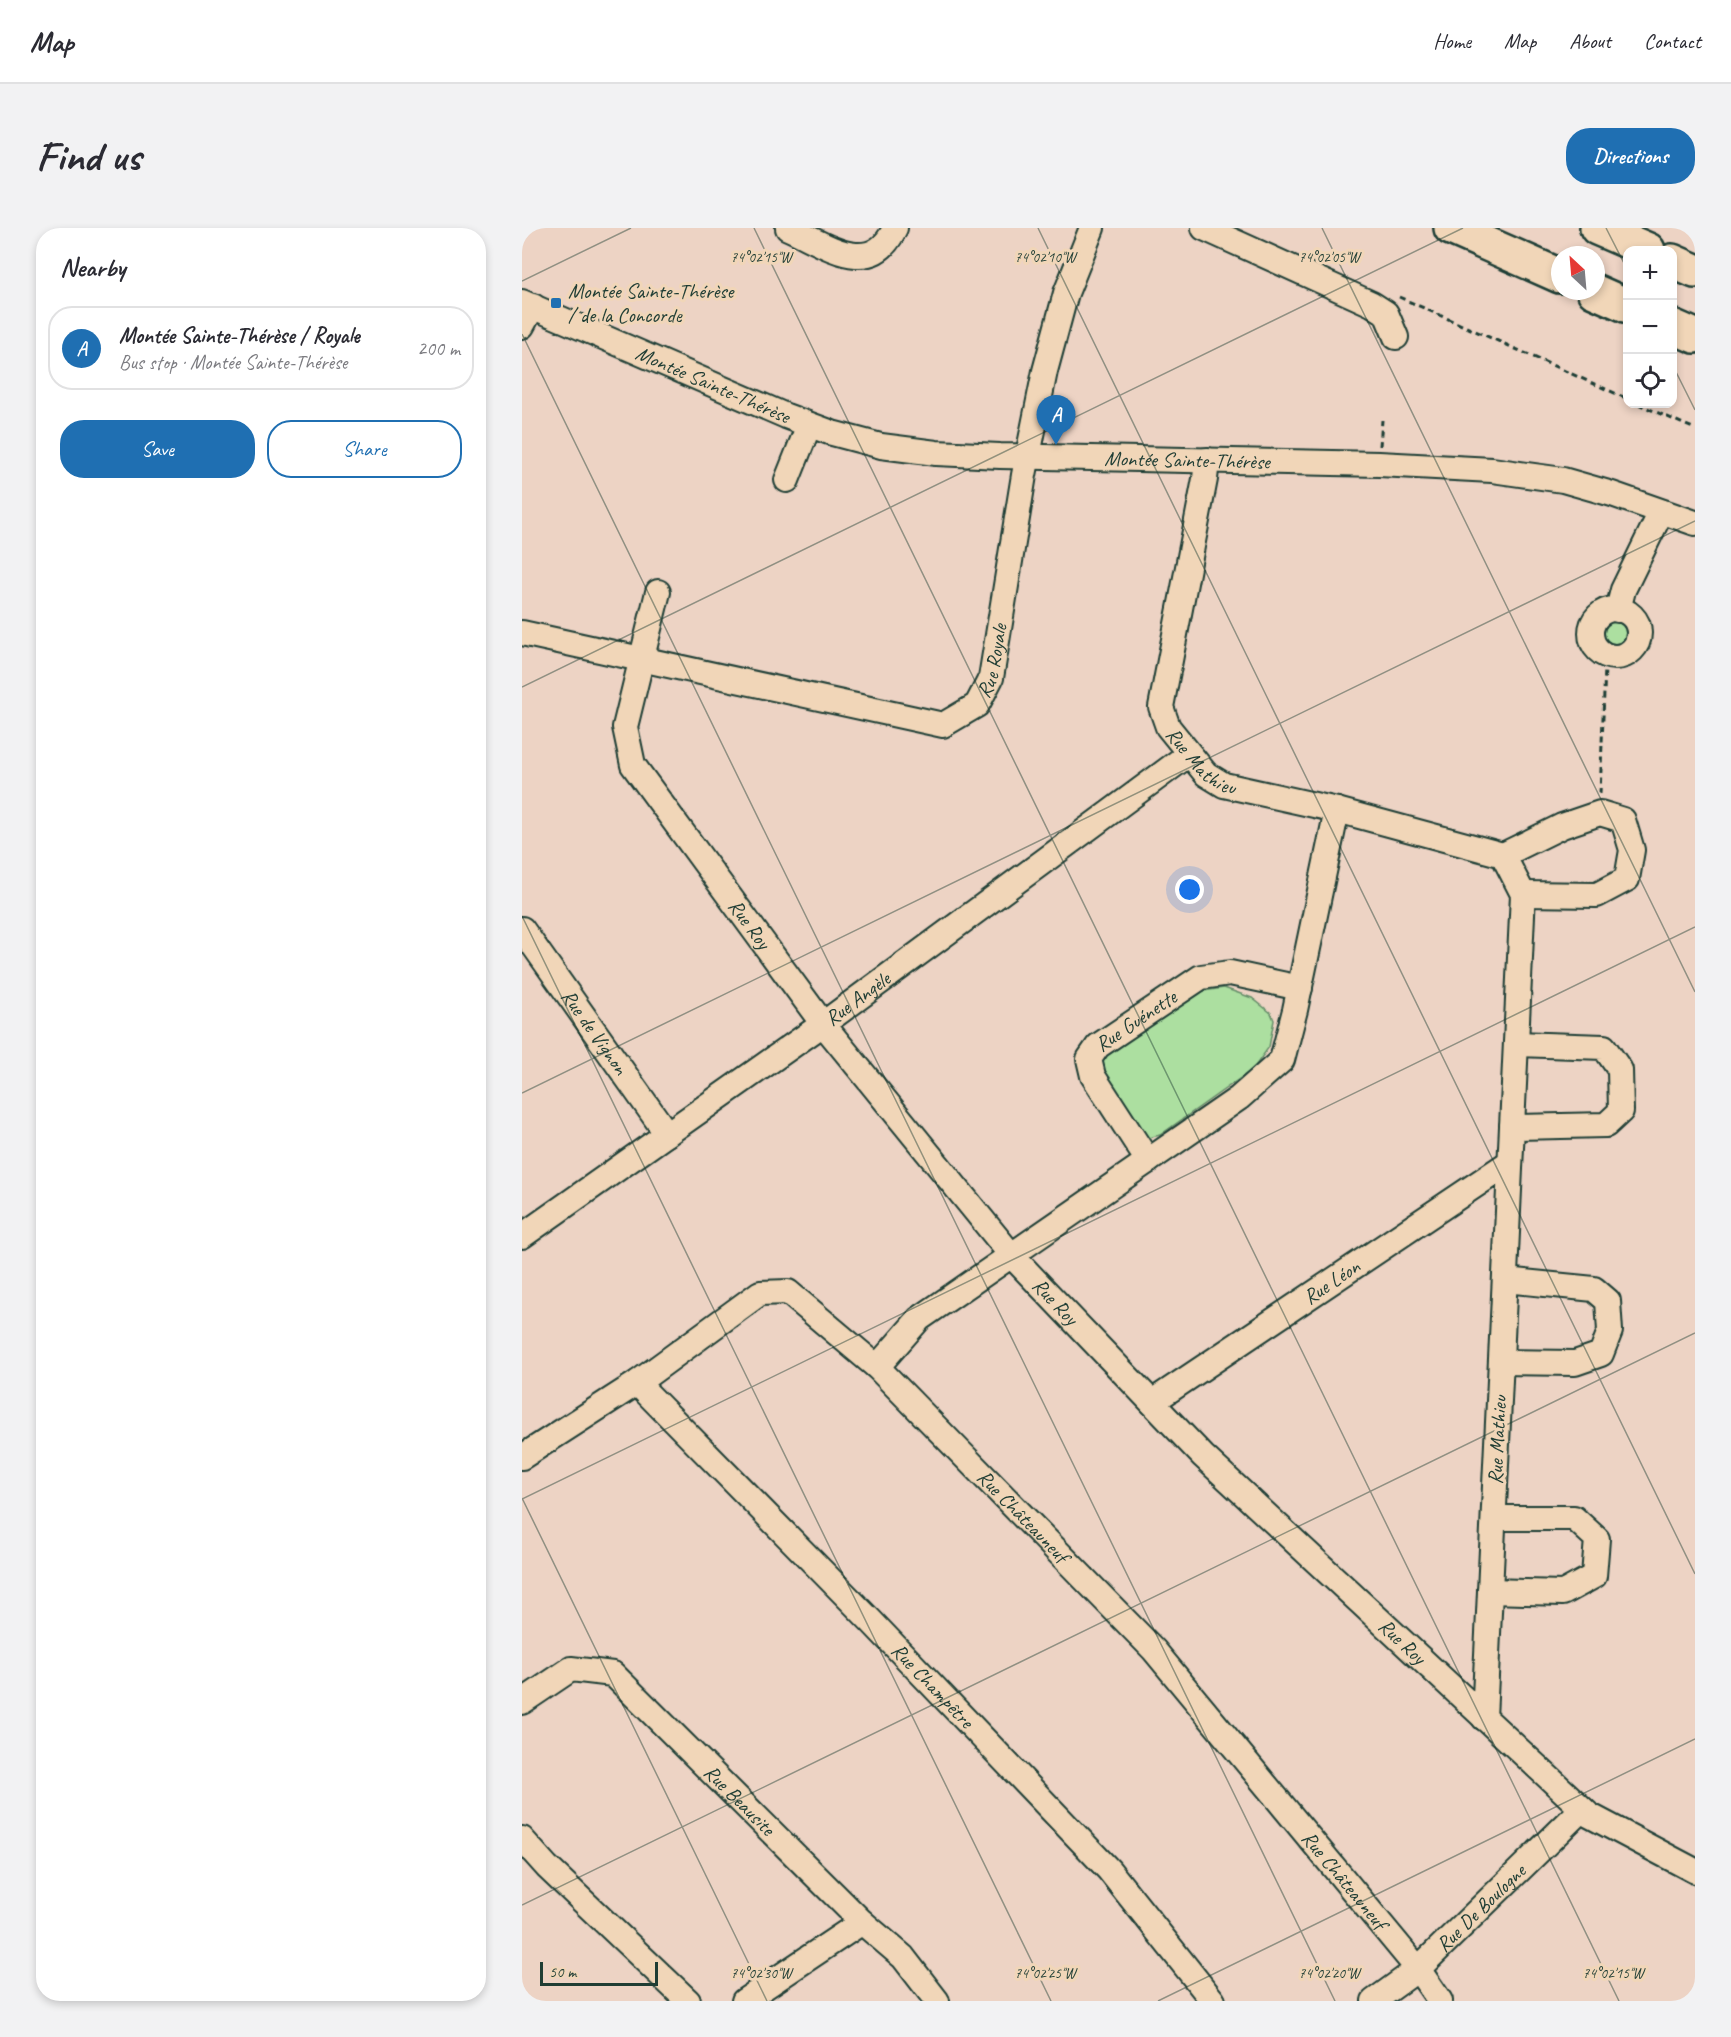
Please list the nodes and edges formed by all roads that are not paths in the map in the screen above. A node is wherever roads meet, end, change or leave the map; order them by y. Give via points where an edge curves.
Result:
1 (788, 228) edge
2 (895, 228) edge
3 (1092, 228) edge
4 (1204, 228) edge
5 (1451, 228) edge
6 (1597, 228) edge
7 (1639, 246) edge
8 (1677, 263) edge
9 (1695, 271) edge
10 (1551, 272) edge
11 (1605, 296) edge
12 (1623, 304) edge
13 (526, 311) edge
14 (1677, 328) edge
15 (1695, 336) edge
16 (1396, 337) dead end
17 (809, 425) junction
18 (1028, 457) junction
19 (1207, 460) junction
20 (787, 480) dead end
21 (1661, 512) junction
22 (1695, 523) edge
23 (658, 592) dead end
24 (1618, 610) dead end
25 (522, 633) edge
26 (642, 659) junction
27 (1189, 754) junction
28 (1337, 810) junction
29 (1503, 855) junction
30 (1523, 894) junction
31 (522, 929) edge
32 (1300, 988) junction
33 (823, 1024) junction
34 (1516, 1044) junction
35 (1512, 1127) junction
36 (668, 1134) junction
37 (1148, 1161) junction
38 (1510, 1162) junction
39 (522, 1236) edge
40 (1012, 1256) junction
41 (1505, 1280) junction
42 (1501, 1362) junction
43 (877, 1367) junction
44 (637, 1383) junction
45 (1152, 1402) junction
46 (522, 1457) edge
47 (1494, 1518) junction
48 (1490, 1591) junction
49 (522, 1702) edge
50 (1484, 1718) junction
51 (1582, 1809) junction
52 (522, 1839) edge
53 (1695, 1871) edge
54 (862, 1922) junction
55 (1418, 1969) junction
56 (688, 2001) edge
57 (744, 2001) edge
58 (937, 2001) edge
59 (1213, 2001) edge
60 (1374, 2001) edge
61 (1440, 2001) edge

1 - 2 street via 841,252 860,256 881,249
3 - 18 street, Rue Royale via 1060,312
4 - 16 street via 1372,303 1386,313
5 - 10 highway
6 - 7 highway
8 - 9 highway
11 - 12 highway
13 - 17 street, Montée Sainte-Thérèse
14 - 15 highway
17 - 18 street, Montée Sainte-Thérèse via 881,446
17 - 20 street
18 - 19 street, Montée Sainte-Thérèse
18 - 26 street, Rue Royale via 991,678 977,705 943,724
19 - 21 street, Montée Sainte-Thérèse via 1482,469 1545,477 1612,494
19 - 27 street, Rue Mathieu via 1161,707 1168,727
21 - 22 street, Montée Sainte-Thérèse
21 - 24 street via 1623,590
23 - 26 street, Rue Roy
25 - 26 street, Rue Royale
26 - 33 street, Rue Roy via 625,727 633,765
27 - 28 street, Rue Mathieu via 1206,774 1224,785
27 - 33 street, Rue Angèle
28 - 29 street, Rue Mathieu
28 - 32 street
29 - 30 street, Rue Mathieu
29 - 30 street via 1562,826 1600,813 1623,820 1632,850 1627,879 1597,895
30 - 34 street, Rue Mathieu
31 - 36 street, Rue de Vignon
32 - 37 street via 1282,1060 1239,1098
32 - 37 street, Rue Guénette via 1230,973 1201,977 1098,1046 1089,1059 1093,1076
33 - 36 street, Rue Angèle
33 - 40 street, Rue Roy
34 - 35 street, Rue Mathieu
34 - 35 street via 1604,1047 1620,1070 1621,1111 1606,1125
35 - 38 street, Rue Mathieu
36 - 39 street, Rue Angèle
37 - 40 street
38 - 41 street, Rue Mathieu
38 - 45 street, Rue Léon
40 - 43 street via 919,1320
40 - 45 street, Rue Roy
41 - 42 street, Rue Mathieu
41 - 42 street via 1594,1289 1608,1301 1610,1331 1601,1354 1575,1363
42 - 47 street, Rue Mathieu
43 - 44 street, Rue Châteauneuf via 788,1292 760,1293
43 - 55 street, Rue Châteauneuf via 1154,1650
44 - 46 street, Rue Châteauneuf
44 - 59 street, Rue Champêtre via 872,1620 1101,1861
45 - 50 street, Rue Roy via 1203,1456
47 - 48 street, Rue Mathieu
47 - 48 street via 1574,1518 1597,1539 1594,1576 1563,1593
48 - 50 street, Rue Mathieu
49 - 54 street, Rue Beausite via 571,1669 613,1674
50 - 51 street, Rue Roy
51 - 53 street, Rue Roy
51 - 55 street, Rue De Boulogne
52 - 56 street
54 - 57 street
54 - 58 street, Rue Beausite via 903,1957
55 - 60 street, Rue De Boulogne
55 - 61 street, Rue Châteauneuf

